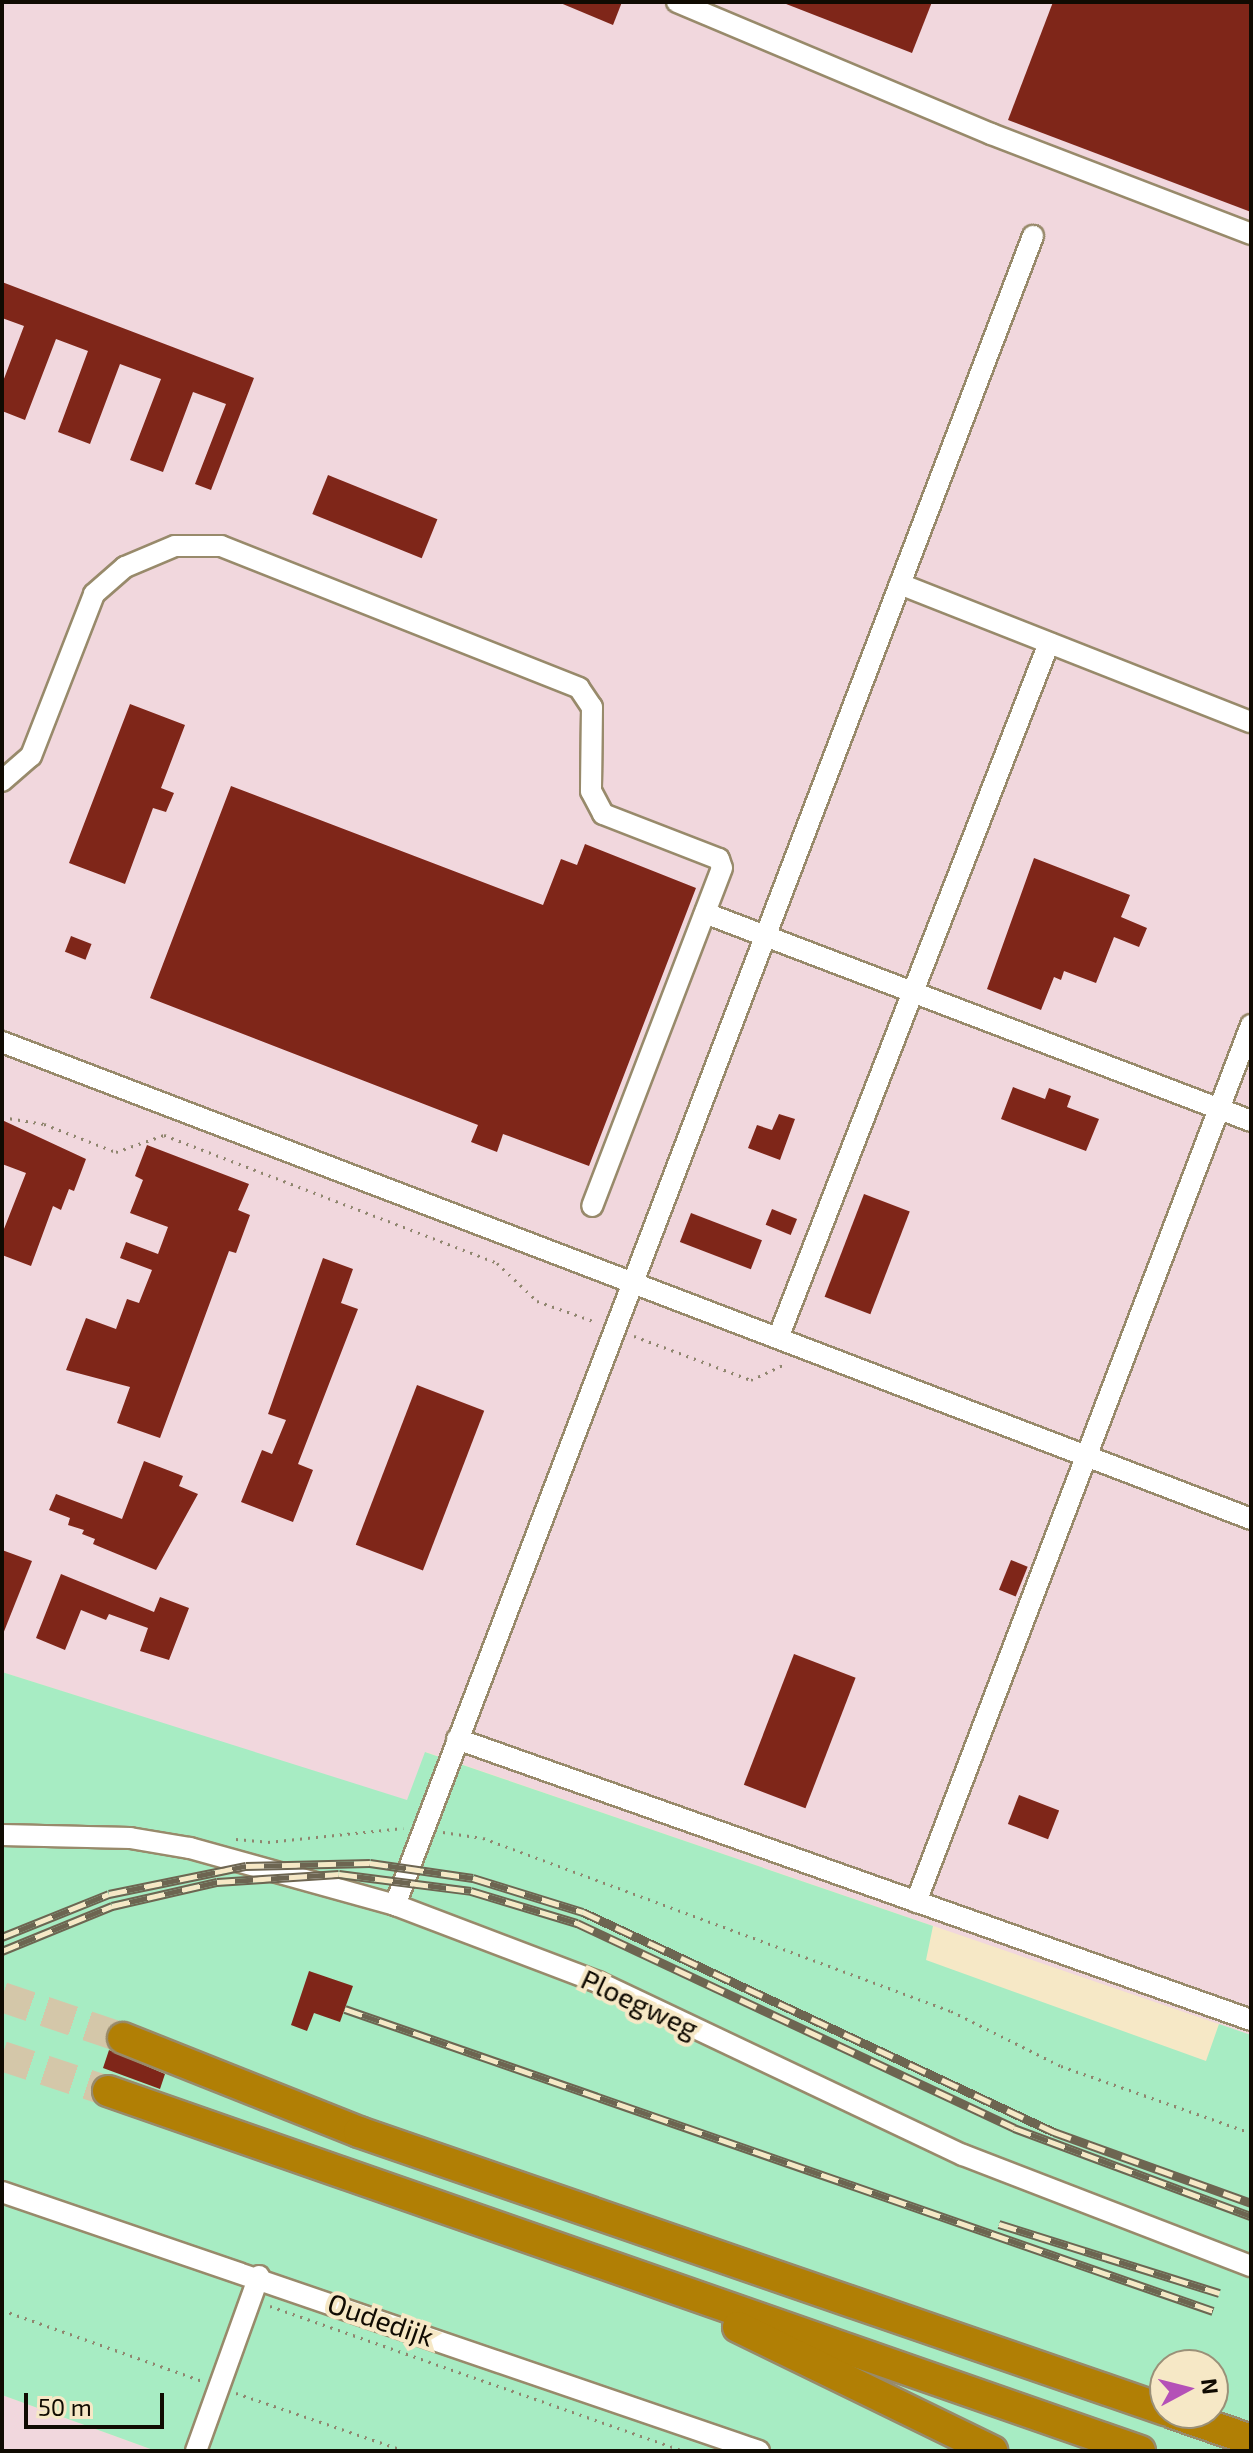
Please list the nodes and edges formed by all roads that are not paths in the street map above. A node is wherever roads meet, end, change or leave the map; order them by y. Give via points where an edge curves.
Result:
1 (677, 2) edge
2 (1251, 234) edge
3 (1033, 236) dead end
4 (900, 584) junction
5 (1049, 643) junction
6 (1251, 722) edge
7 (2, 781) edge
8 (705, 913) junction
9 (765, 935) junction
10 (913, 992) junction
11 (1251, 1025) edge
12 (2, 1042) edge
13 (1219, 1108) junction
14 (1251, 1121) edge
15 (592, 1206) dead end
16 (632, 1283) junction
17 (778, 1338) junction
18 (1087, 1457) junction
19 (1251, 1519) edge
20 (457, 1739) junction
21 (2, 1835) edge
22 (916, 1902) junction
23 (395, 1905) junction
24 (1251, 2020) edge
25 (123, 2038) tunnel mouth
26 (108, 2091) tunnel mouth
27 (2, 2192) edge
28 (551, 2241) junction
29 (1251, 2266) edge
30 (259, 2276) junction
31 (1149, 2404) edge
32 (1219, 2429) edge
33 (1251, 2440) edge
34 (196, 2451) edge
35 (759, 2451) edge
36 (992, 2451) edge
37 (1140, 2451) edge

1 - 2 street via 991,134
3 - 4 street
4 - 5 street
4 - 9 street
5 - 6 street
5 - 10 street
7 - 8 street via 31,756 94,594 106,580 175,546 221,546 579,688 592,707 594,802 603,814 719,859 722,868
8 - 9 street
8 - 15 street
9 - 10 street
9 - 16 street
10 - 13 street
10 - 17 street
11 - 13 street
12 - 16 street
13 - 14 street
13 - 18 street
16 - 17 street
16 - 20 street
17 - 18 street
18 - 19 street
18 - 22 street
20 - 22 street
20 - 23 street
21 - 23 street, Ploegweg via 130,1838 190,1848
22 - 24 street
23 - 29 street, Ploegweg via 598,1982 963,2155
25 - 31 highway via 359,2132
26 - 28 highway
27 - 30 street, Oudedijk
28 - 36 highway
28 - 37 highway
30 - 34 street
30 - 35 street, Oudedijk
32 - 33 highway

